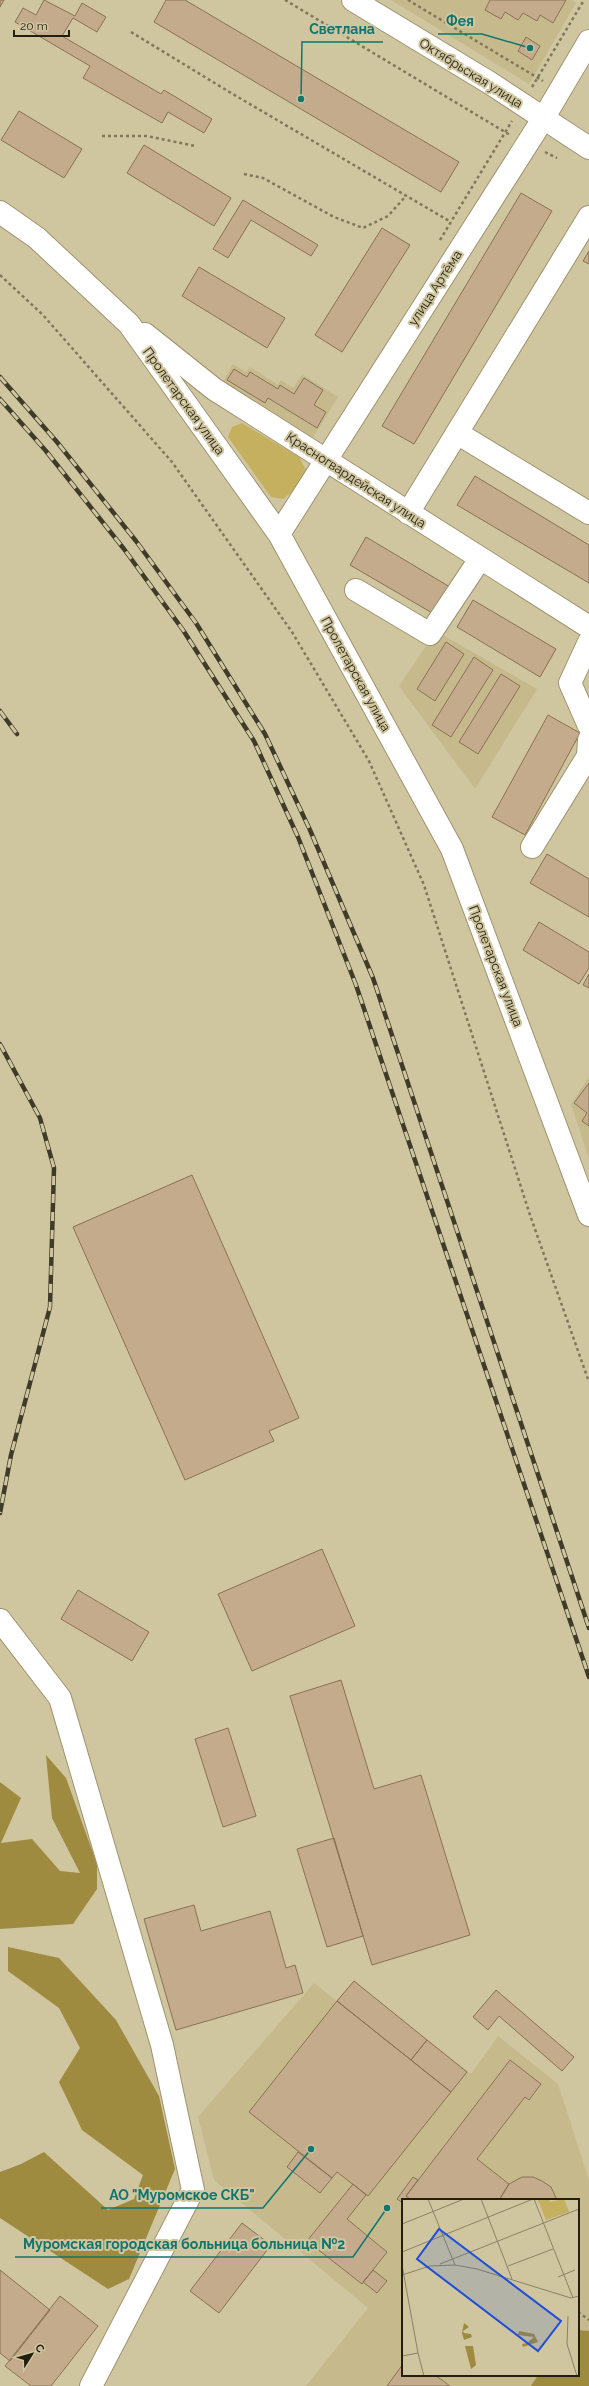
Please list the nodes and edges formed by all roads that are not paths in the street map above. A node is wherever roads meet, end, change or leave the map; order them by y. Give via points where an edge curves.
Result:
1 (353, 0) edge
2 (589, 41) edge
3 (543, 119) junction
4 (589, 148) edge
5 (0, 212) edge
6 (589, 217) edge
7 (129, 324) junction
8 (457, 433) junction
9 (324, 460) junction
10 (408, 513) junction
11 (589, 513) edge
12 (279, 534) junction
13 (480, 559) junction
14 (356, 590) dead end
15 (589, 627) edge
16 (589, 642) edge
17 (589, 726) edge
18 (589, 740) edge
19 (532, 847) dead end
20 (589, 1215) edge
21 (0, 1620) edge
22 (91, 2386) edge

1 - 3 street, Октябрьская улица
2 - 3 street, улица Артёма
3 - 4 street, Октябрьская улица
3 - 9 street, улица Артёма
5 - 7 street, Пролетарская улица via 37,238
6 - 8 street
7 - 9 street, Красногвардейская улица via 214,389
7 - 12 street, Пролетарская улица
8 - 10 street
8 - 11 street
9 - 10 street, Красногвардейская улица
9 - 12 street, улица Артёма
10 - 13 street, Красногвардейская улица
12 - 20 street, Пролетарская улица via 452,849
13 - 14 street via 430,634
13 - 15 street, Красногвардейская улица
16 - 17 street via 570,683
18 - 19 street via 588,756
21 - 22 street via 60,1698 162,2044 193,2190

